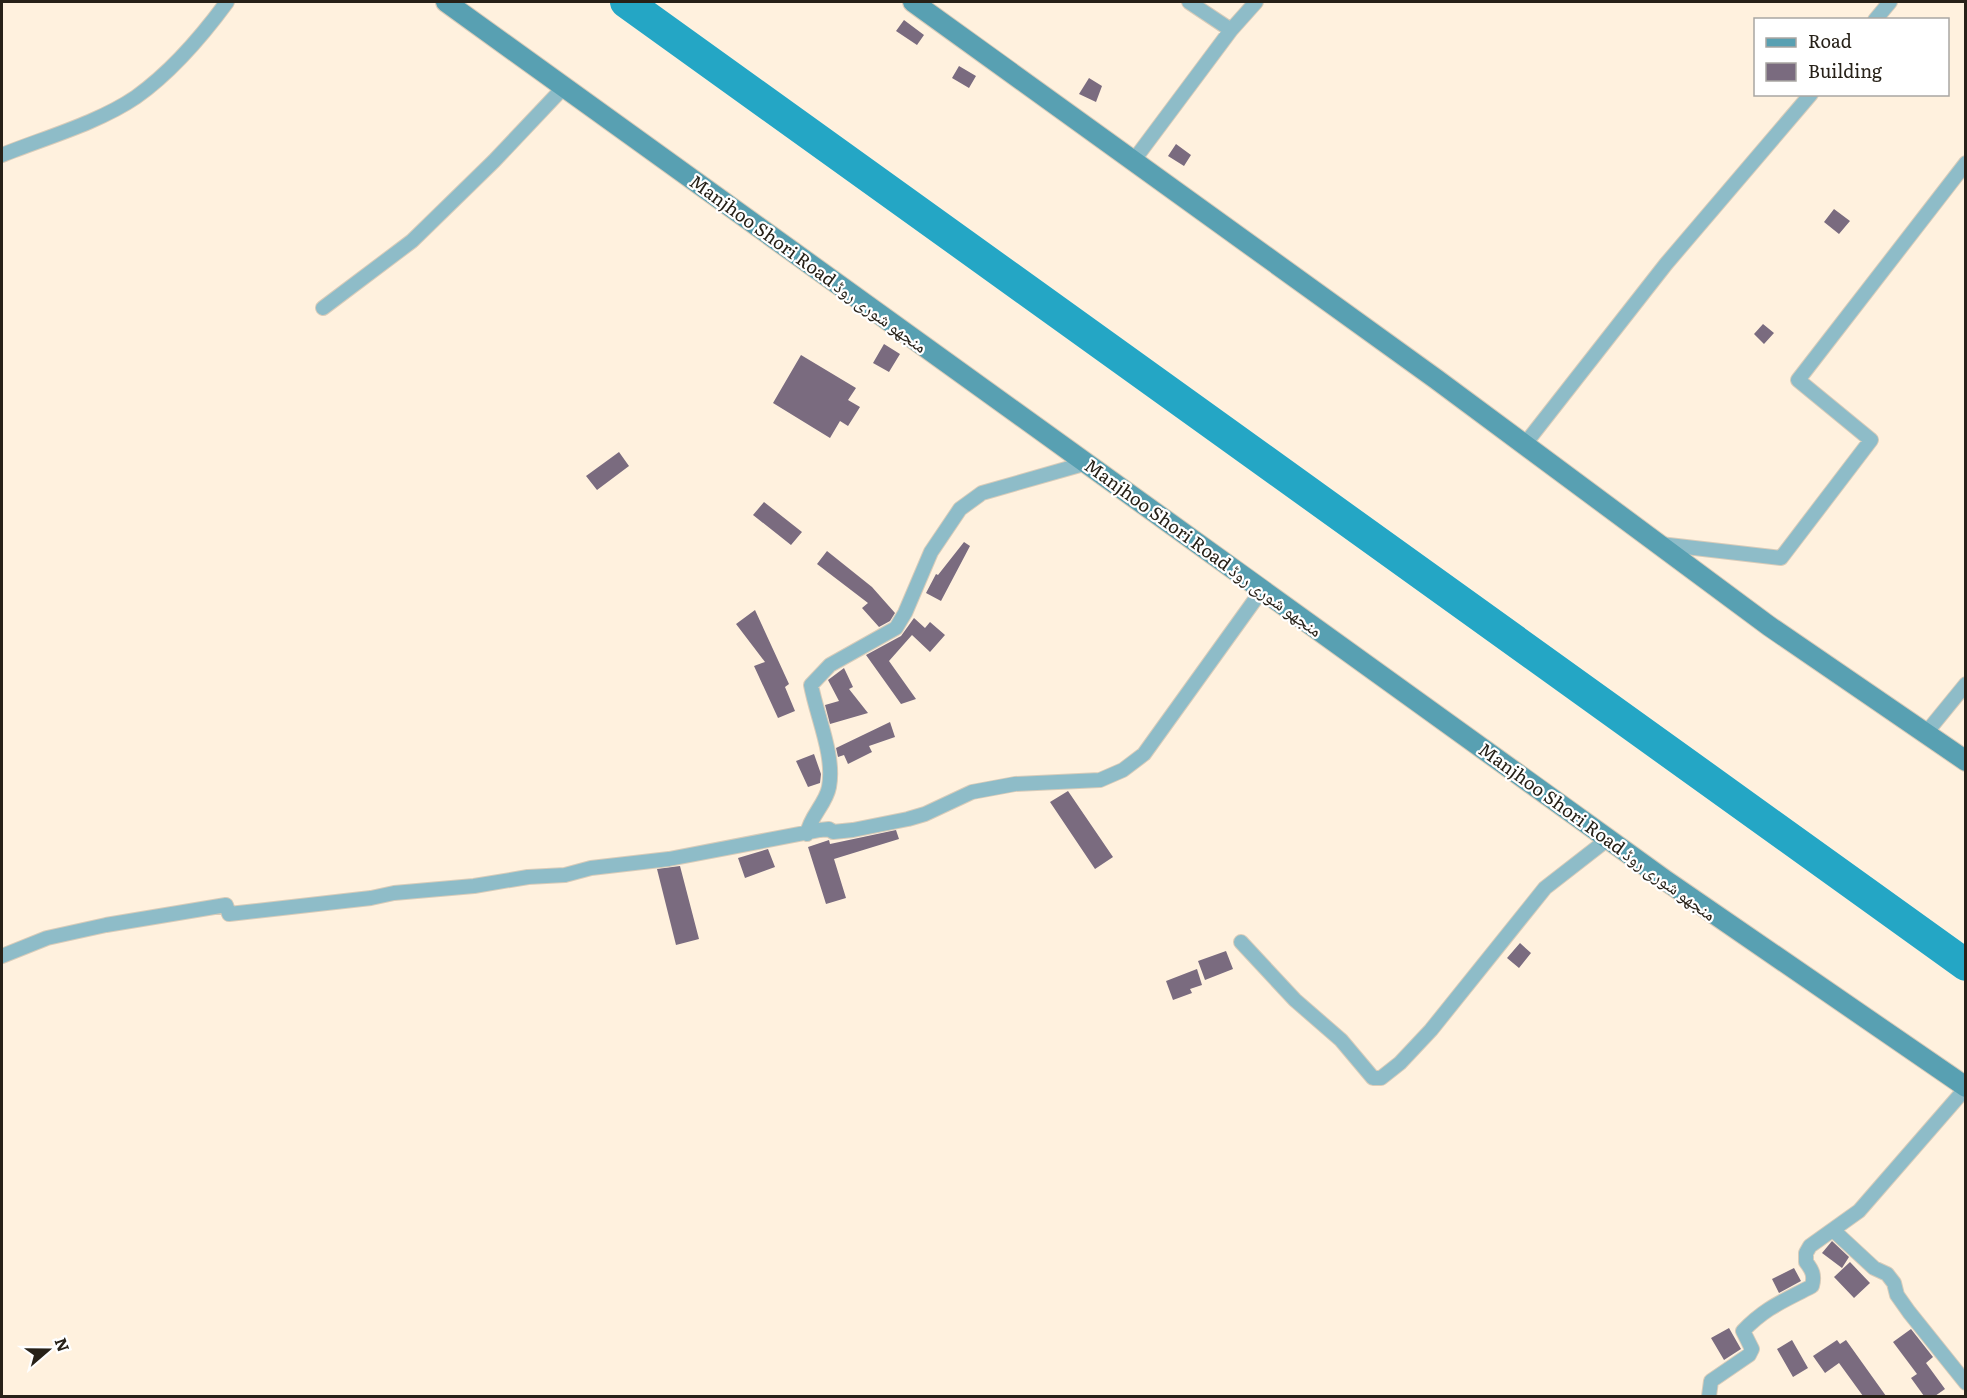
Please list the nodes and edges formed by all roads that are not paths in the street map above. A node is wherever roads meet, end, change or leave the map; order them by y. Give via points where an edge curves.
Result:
1 (227, 2) edge
2 (446, 2) edge
3 (913, 2) edge
4 (927, 2) edge
5 (1189, 2) edge
6 (1256, 2) edge
7 (1890, 2) edge
8 (1877, 18) edge
9 (939, 20) junction
10 (1231, 30) junction
11 (564, 87) junction
12 (1809, 96) edge
13 (2, 155) edge
14 (1134, 160) junction
15 (1965, 163) edge
16 (323, 308) dead end
17 (1525, 444) junction
18 (1087, 463) junction
19 (1660, 544) junction
20 (1262, 590) junction
21 (1965, 684) edge
22 (1926, 733) junction
23 (1965, 761) edge
24 (807, 834) junction
25 (1608, 839) junction
26 (1241, 942) dead end
27 (2, 956) edge
28 (1965, 1087) edge
29 (1833, 1230) junction
30 (1965, 1383) edge
31 (1709, 1396) edge

1 - 13 street via 172,67 135,98 89,121
2 - 11 street, Manjhoo Shori Road منجھو شوری روڈ
3 - 9 street
4 - 9 street
5 - 10 street
6 - 10 street
7 - 8 street
9 - 14 street
10 - 14 street
11 - 16 street via 412,241
11 - 18 street, Manjhoo Shori Road منجھو شوری روڈ
12 - 17 street via 1666,264
14 - 17 street
15 - 19 street via 1798,380 1871,440 1781,558
17 - 19 street
18 - 20 street, Manjhoo Shori Road منجھو شوری روڈ
18 - 24 street via 982,493 960,509 931,552 896,628 830,665 811,686 832,765 829,790
19 - 22 street via 1769,626
20 - 24 street via 1144,754 1123,770 1100,780 1015,784 972,792 908,819
20 - 25 street, Manjhoo Shori Road منجھو شوری روڈ
21 - 22 street
22 - 23 street
24 - 27 street via 565,875 229,914 226,905 183,911 47,938
25 - 26 street via 1545,888 1431,1030 1381,1078 1373,1078 1341,1040 1295,1000
25 - 28 street, Manjhoo Shori Road منجھو شوری روڈ
28 - 29 street via 1859,1211
29 - 30 street via 1874,1268 1887,1274 1909,1312
29 - 31 street via 1806,1253 1806,1262 1815,1278 1812,1286 1755,1318 1743,1331 1752,1349 1749,1355 1710,1381

